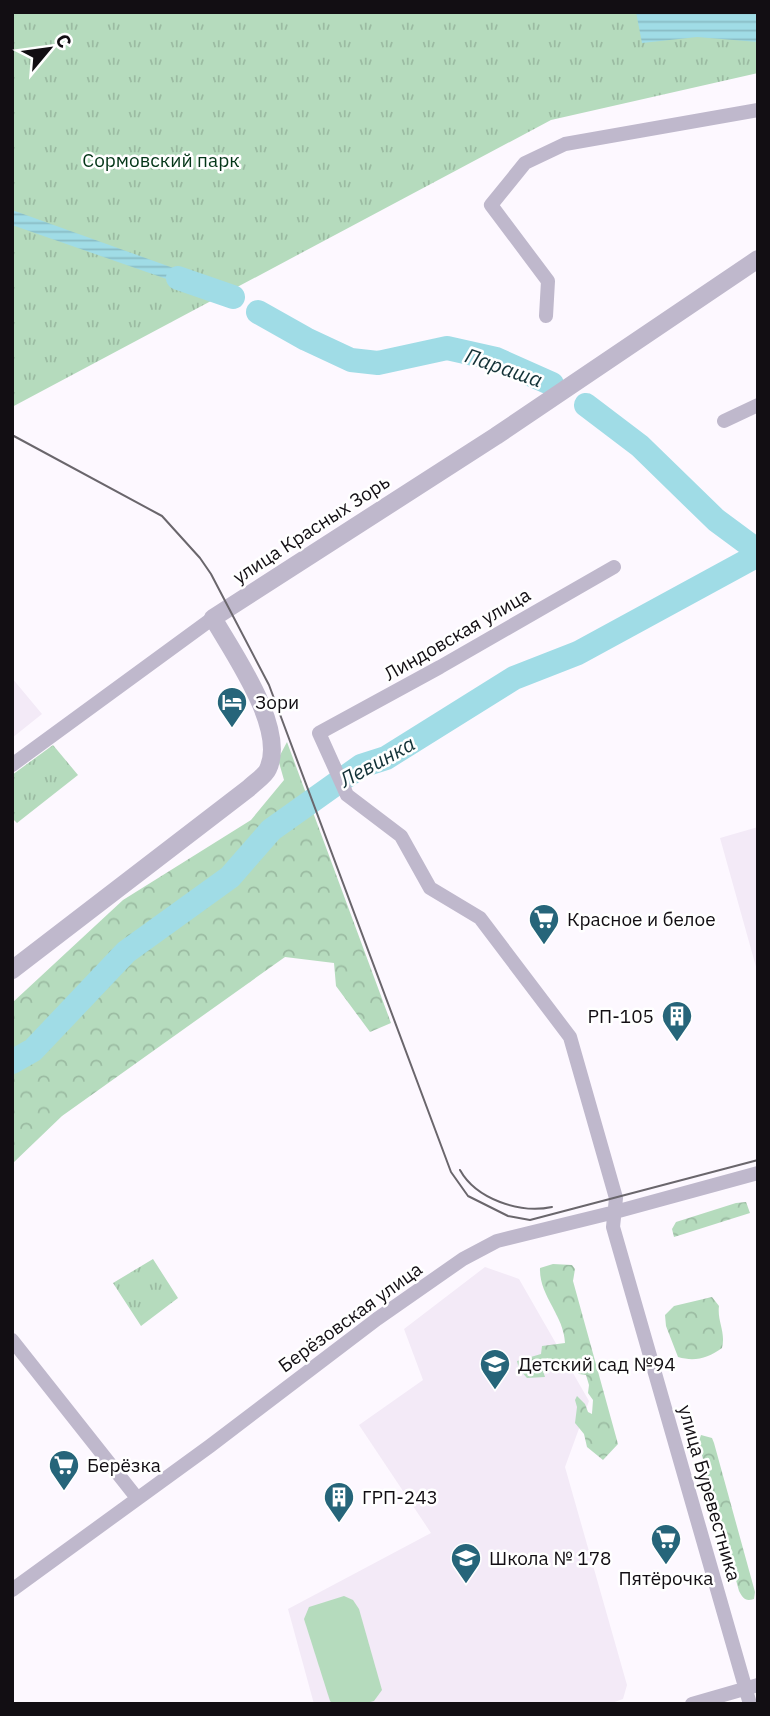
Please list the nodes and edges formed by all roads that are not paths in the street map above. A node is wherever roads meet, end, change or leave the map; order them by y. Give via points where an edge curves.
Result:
1 (758, 110) edge
2 (758, 259) edge
3 (546, 316) dead end
4 (758, 405) edge
5 (724, 421) dead end
6 (614, 567) dead end
7 (213, 618) junction
8 (319, 733) joint
9 (12, 765) edge
10 (12, 970) edge
11 (758, 1173) edge
12 (615, 1212) junction
13 (12, 1340) edge
14 (137, 1498) junction
15 (12, 1590) edge
16 (752, 1687) edge
17 (692, 1704) edge
18 (750, 1704) edge

1 - 3 street via 565,144 524,163 491,205 548,281
2 - 7 street, улица Красных Зорь via 496,436
4 - 5 street
6 - 8 street, Линдовская улица
7 - 9 street, улица Красных Зорь
7 - 10 street via 271,730 274,749 268,771
8 - 12 street, улица Буревестника via 346,795 401,836 430,888 480,918 570,1037 616,1198
11 - 12 street, Берёзовская улица
12 - 14 street, Берёзовская улица via 497,1241 463,1259
12 - 16 street, улица Буревестника via 613,1227
13 - 14 street
14 - 15 street, Берёзовская улица
16 - 17 street
16 - 18 street, улица Буревестника

